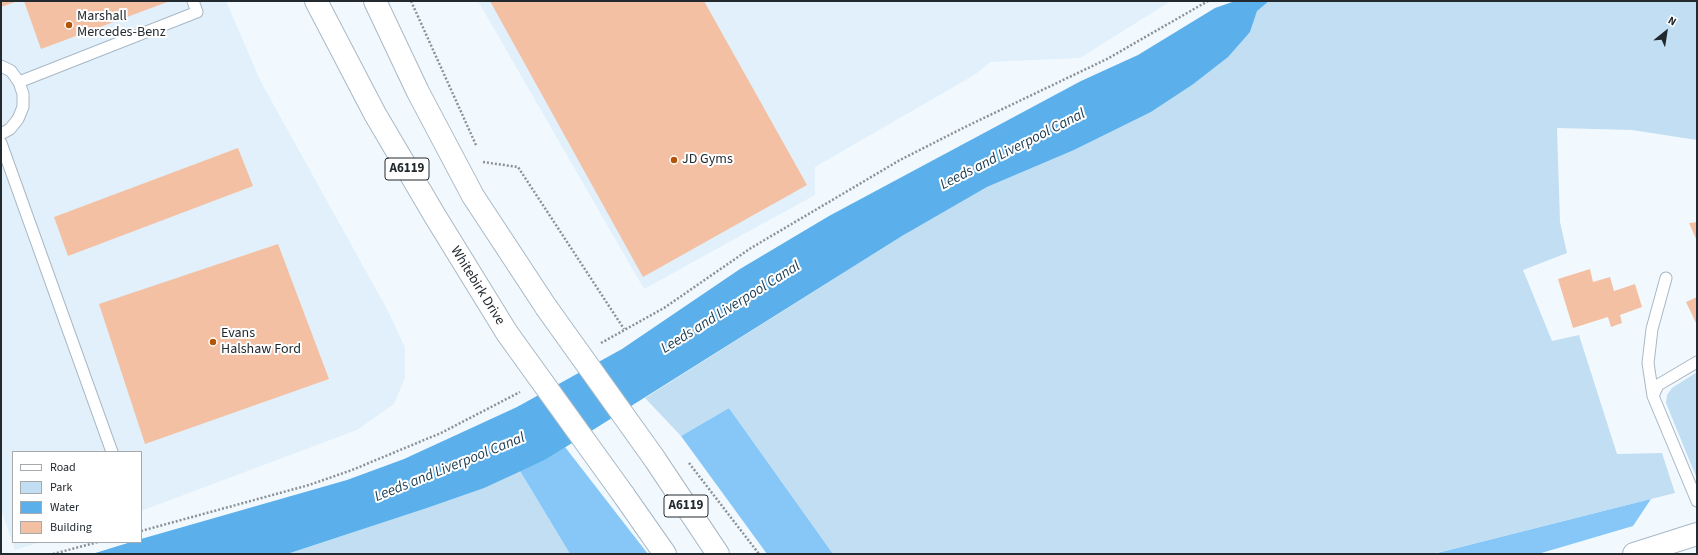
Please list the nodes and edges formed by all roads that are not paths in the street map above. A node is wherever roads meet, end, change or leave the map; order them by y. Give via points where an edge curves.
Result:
1 (193, 1) edge
2 (316, 1) edge
3 (375, 1) edge
4 (1, 66) edge
5 (19, 82) junction
6 (1, 134) edge
7 (1, 143) edge
8 (1666, 278) dead end
9 (1697, 362) edge
10 (1653, 396) junction
11 (112, 451) edge
12 (1697, 501) edge
13 (1697, 534) edge
14 (665, 554) edge
15 (718, 554) edge
16 (1634, 554) edge

1 - 5 lane via 197,12
2 - 14 main road, Whitebirk Drive / A6119, bridge via 379,121 434,216 507,333
3 - 15 main road, A6119, bridge via 418,92 473,196 546,307 654,458
4 - 5 lane via 11,71
5 - 6 lane via 23,94 23,107 10,129
7 - 11 lane
8 - 10 lane via 1652,330 1648,363
9 - 10 lane via 1658,385
10 - 12 lane
13 - 16 main road

